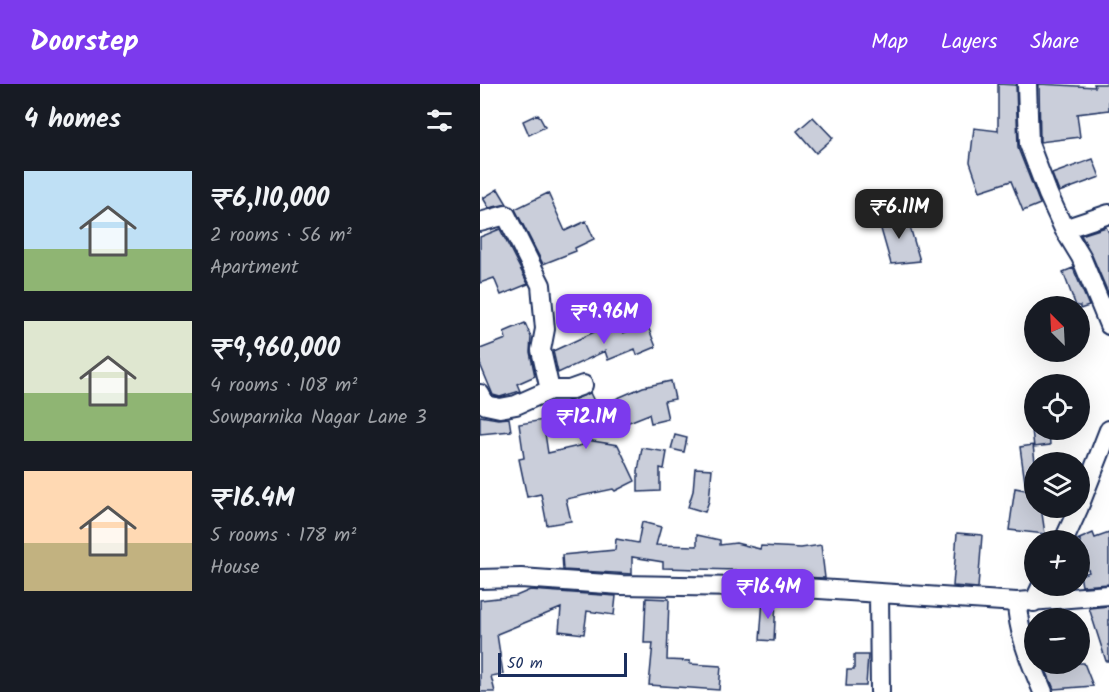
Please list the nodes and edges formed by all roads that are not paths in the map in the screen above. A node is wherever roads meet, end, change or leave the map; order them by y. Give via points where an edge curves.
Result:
1 (1027, 84) edge
2 (1109, 214) edge
3 (480, 222) edge
4 (1064, 229) junction
5 (1109, 325) edge
6 (583, 385) dead end
7 (550, 390) junction
8 (480, 394) edge
9 (1109, 430) edge
10 (1101, 471) edge
11 (1090, 488) edge
12 (480, 579) edge
13 (879, 593) junction
14 (1109, 595) edge
15 (1032, 596) edge
16 (1026, 602) junction
17 (880, 692) edge
18 (1043, 692) edge

1 - 4 street via 1029,144
2 - 4 street
3 - 7 street via 506,215 541,285 545,329 541,350
4 - 5 street via 1081,257
6 - 7 street
7 - 8 street via 500,408 486,405
9 - 10 street
10 - 11 street
12 - 13 street
13 - 16 street
13 - 17 street
14 - 16 street
15 - 16 street
16 - 18 street via 1018,619

